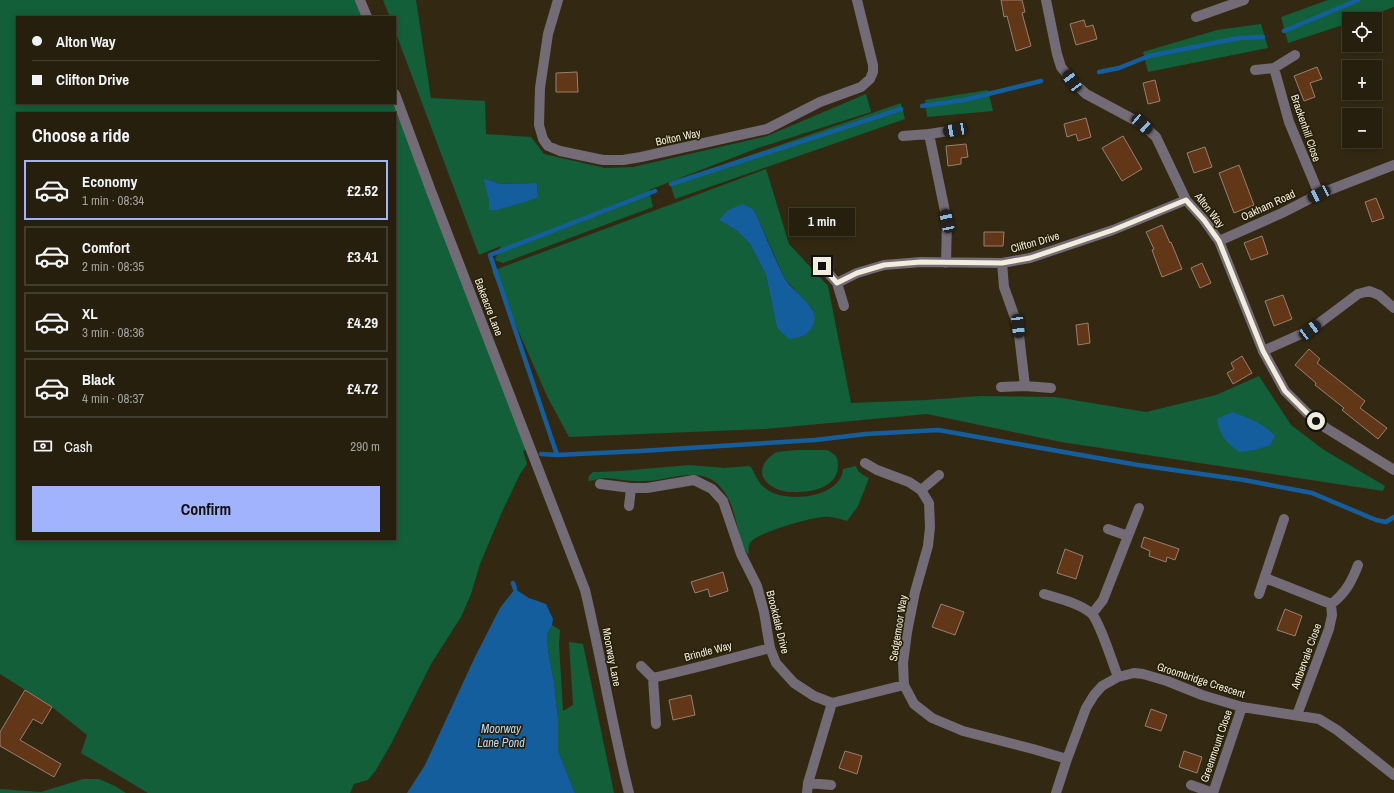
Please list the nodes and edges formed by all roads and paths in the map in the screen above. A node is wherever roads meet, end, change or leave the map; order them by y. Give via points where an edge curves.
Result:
1 (360, 0) edge
2 (558, 0) edge
3 (857, 0) edge
4 (1046, 0) edge
5 (1244, 0) edge
6 (1222, 4) edge
7 (367, 16) edge
8 (1196, 17) dead end
9 (1295, 55) dead end
10 (1274, 68) junction
11 (1255, 70) dead end
12 (396, 97) edge
13 (955, 130) dead end
14 (929, 134) junction
15 (903, 136) dead end
16 (1394, 165) edge
17 (1319, 194) junction
18 (1186, 200) junction
19 (1219, 241) junction
20 (946, 263) junction
21 (1002, 263) junction
22 (822, 266) dead end
23 (837, 283) junction
24 (844, 306) dead end
25 (1394, 308) edge
26 (1263, 351) junction
27 (1025, 386) junction
28 (1001, 387) dead end
29 (1051, 388) dead end
30 (865, 463) dead end
31 (1394, 470) edge
32 (939, 475) dead end
33 (600, 484) dead end
34 (631, 488) junction
35 (921, 490) junction
36 (629, 506) dead end
37 (1139, 508) dead end
38 (1284, 519) dead end
39 (561, 529) joint
40 (1108, 529) dead end
41 (1128, 536) junction
42 (1358, 565) dead end
43 (1265, 578) junction
44 (1044, 594) dead end
45 (1259, 594) dead end
46 (1331, 604) junction
47 (1092, 614) junction
48 (770, 648) junction
49 (641, 666) dead end
50 (1118, 677) junction
51 (653, 678) junction
52 (904, 685) junction
53 (832, 703) junction
54 (1242, 707) junction
55 (1297, 715) junction
56 (656, 724) dead end
57 (1067, 759) junction
58 (1394, 775) edge
59 (831, 785) dead end
60 (1191, 785) dead end
61 (808, 788) edge
62 (629, 793) edge
63 (1056, 793) edge
64 (1213, 793) edge

1 - 7 street
2 - 3 street, Bolton Way via 548,34 540,88 539,125 548,146 603,160 641,157 767,129 820,102 861,87 870,79 873,65
4 - 18 street, Alton Way via 1062,67 1086,94 1142,124 1156,137
5 - 6 street
6 - 8 street
9 - 10 street
10 - 11 street
10 - 17 street, Brackenhill Close via 1289,122
12 - 39 street, Bakeacre Lane
13 - 14 street
14 - 15 street
14 - 20 street via 947,221
16 - 17 street, Oakham Road
17 - 19 street, Oakham Road
18 - 19 street, Alton Way
18 - 21 street, Clifton Drive via 1113,230 1030,258
19 - 26 street, Alton Way
20 - 21 street, Clifton Drive
20 - 23 street, Clifton Drive via 884,265 857,273
21 - 27 street via 1004,287 1018,326
22 - 23 street
23 - 24 street
25 - 26 street via 1368,290 1358,294 1310,330
26 - 31 street, Alton Way via 1285,391 1307,413 1340,438
27 - 28 street
27 - 29 street
30 - 35 street
32 - 35 street
33 - 34 street, Brookdale Drive
34 - 36 street
34 - 48 street, Brookdale Drive via 647,488 694,480 712,489 724,501 741,554 757,586
35 - 52 street, Sedgemoor Way via 929,503 930,527 928,546 907,632 903,663
37 - 41 street
38 - 43 street
39 - 62 street, Moorway Lane via 585,590
40 - 41 street
41 - 47 street via 1103,600
42 - 46 street via 1352,581 1339,599
43 - 45 street
43 - 46 street
44 - 47 street via 1079,606
46 - 55 street, Ambervale Close via 1329,629
47 - 50 street
48 - 51 street, Brindle Way
48 - 53 street, Brookdale Drive via 776,663 794,684
49 - 51 street
50 - 54 street, Groombridge Crescent via 1134,673 1143,674
50 - 57 street, Groombridge Crescent via 1102,686 1094,695 1086,708
51 - 56 street
52 - 53 street
52 - 57 street, Sedgemoor Way via 914,704 932,718 963,731
53 - 61 street
54 - 55 street, Groombridge Crescent
54 - 64 street, Greenmount Close
55 - 58 street, Groombridge Crescent via 1319,719 1337,730
57 - 63 street, Groombridge Crescent
59 - 61 street
60 - 64 street, Greenmount Close

